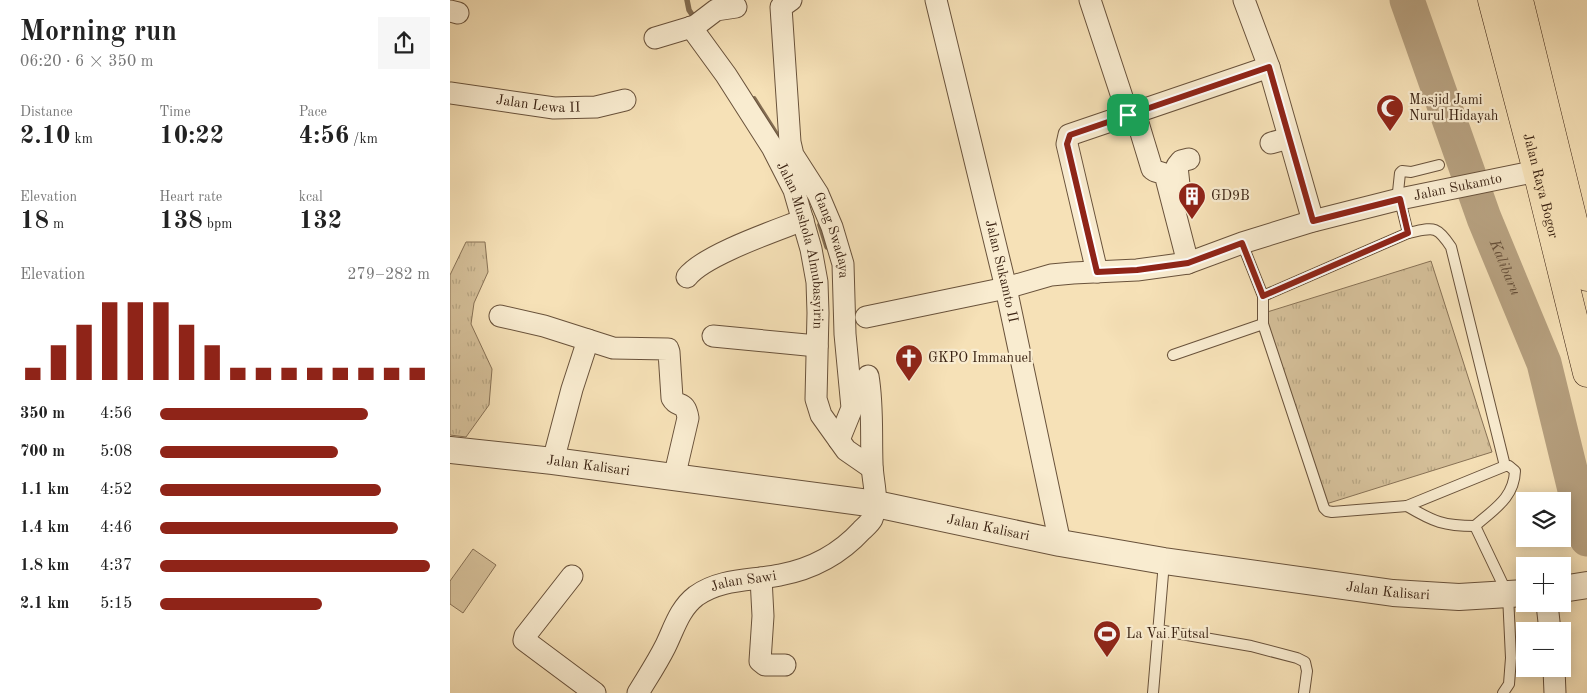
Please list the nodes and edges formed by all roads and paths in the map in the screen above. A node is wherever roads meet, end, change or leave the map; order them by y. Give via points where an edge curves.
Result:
1 (936, 0) edge
2 (1090, 0) edge
3 (1244, 0) edge
4 (1492, 0) edge
5 (1519, 0) edge
6 (786, 3) edge
7 (736, 7) dead end
8 (695, 25) junction
9 (655, 38) dead end
10 (1269, 67) junction
11 (450, 94) edge
12 (625, 100) dead end
13 (1132, 114) junction
14 (1190, 159) dead end
15 (1439, 165) dead end
16 (1548, 168) junction
17 (1400, 199) junction
18 (1174, 204) junction
19 (803, 220) junction
20 (1313, 221) junction
21 (1408, 233) junction
22 (1242, 243) junction
23 (1188, 263) junction
24 (1097, 272) junction
25 (687, 277) dead end
26 (1587, 277) edge
27 (1006, 288) junction
28 (1263, 296) junction
29 (500, 316) dead end
30 (866, 318) dead end
31 (1263, 324) junction
32 (713, 336) dead end
33 (588, 340) junction
34 (817, 346) junction
35 (1173, 355) dead end
36 (1586, 364) edge
37 (868, 376) dead end
38 (839, 440) junction
39 (450, 450) edge
40 (553, 461) junction
41 (1505, 466) junction
42 (872, 468) junction
43 (674, 478) junction
44 (872, 504) junction
45 (1407, 506) junction
46 (1475, 526) junction
47 (1060, 543) junction
48 (1164, 561) junction
49 (572, 576) dead end
50 (761, 578) junction
51 (1587, 585) edge
52 (1571, 588) edge
53 (1516, 594) edge
54 (1158, 630) junction
55 (785, 665) dead end
56 (1554, 677) edge
57 (595, 693) edge
58 (638, 693) edge
59 (1153, 693) edge
60 (1304, 693) edge
61 (1503, 693) edge
62 (1555, 693) edge

1 - 27 street, Jalan Sukamto II
2 - 13 street
3 - 10 street
4 - 16 highway, Jalan Raya Bogor
5 - 16 highway, Jalan Raya Bogor
6 - 38 street, Gang Swadaya via 793,155 818,194 843,264 852,408
7 - 8 street via 716,10
8 - 9 street
8 - 19 street, Jalan Mushola Almubasyirin via 772,147 794,190
10 - 13 street
10 - 20 street via 1280,140
11 - 12 street, Jalan Lewa II via 554,108 596,107
13 - 18 street via 1152,169 1165,174
13 - 24 street via 1074,133 1067,144
14 - 18 street via 1181,161 1177,166 1180,196
15 - 17 lane via 1402,171
16 - 17 street, Jalan Sukamto
16 - 26 highway, Jalan Raya Bogor
16 - 36 highway, Jalan Raya Bogor
17 - 20 street, Jalan Sukamto
17 - 21 lane
18 - 23 street
19 - 25 street via 715,257 699,265
19 - 34 street, Jalan Mushola Almubasyirin via 816,274
20 - 22 street, Jalan Sukamto
21 - 28 lane
21 - 41 lane via 1438,230 1451,247
22 - 23 street, Jalan Sukamto
22 - 28 lane
23 - 24 street, Jalan Sukamto
24 - 27 street, Jalan Sukamto via 1051,275
27 - 30 street, Jalan Sukamto
27 - 47 street, Jalan Sukamto II
28 - 31 lane
29 - 33 street
31 - 35 lane
31 - 45 lane via 1324,508 1332,512
32 - 34 street
33 - 40 street
33 - 43 street via 613,348 668,349 672,398 687,409 688,418
34 - 38 street, Jalan Mushola Almubasyirin via 816,399 821,415
37 - 42 street
38 - 42 street, Jalan Mushola Almubasyirin via 846,450
39 - 40 street, Jalan Kalisari
40 - 43 street, Jalan Kalisari
41 - 45 lane
41 - 46 lane via 1515,471 1513,487 1506,500
42 - 44 street
43 - 44 street, Jalan Kalisari
44 - 47 street, Jalan Kalisari
44 - 50 street, Jalan Sawi via 872,520 852,540 822,561 800,571
45 - 46 lane via 1442,524
46 - 53 lane
47 - 48 street, Jalan Kalisari
48 - 53 street, Jalan Kalisari via 1410,594 1459,597
48 - 54 lane
49 - 57 street via 524,640
50 - 55 street via 760,661 765,665
50 - 58 street, Jalan Sawi via 731,581 703,592 689,602 678,616 665,648
51 - 52 street
53 - 61 lane via 1509,684
54 - 59 lane
54 - 60 lane via 1251,646 1297,658 1305,662 1308,671
56 - 62 street

